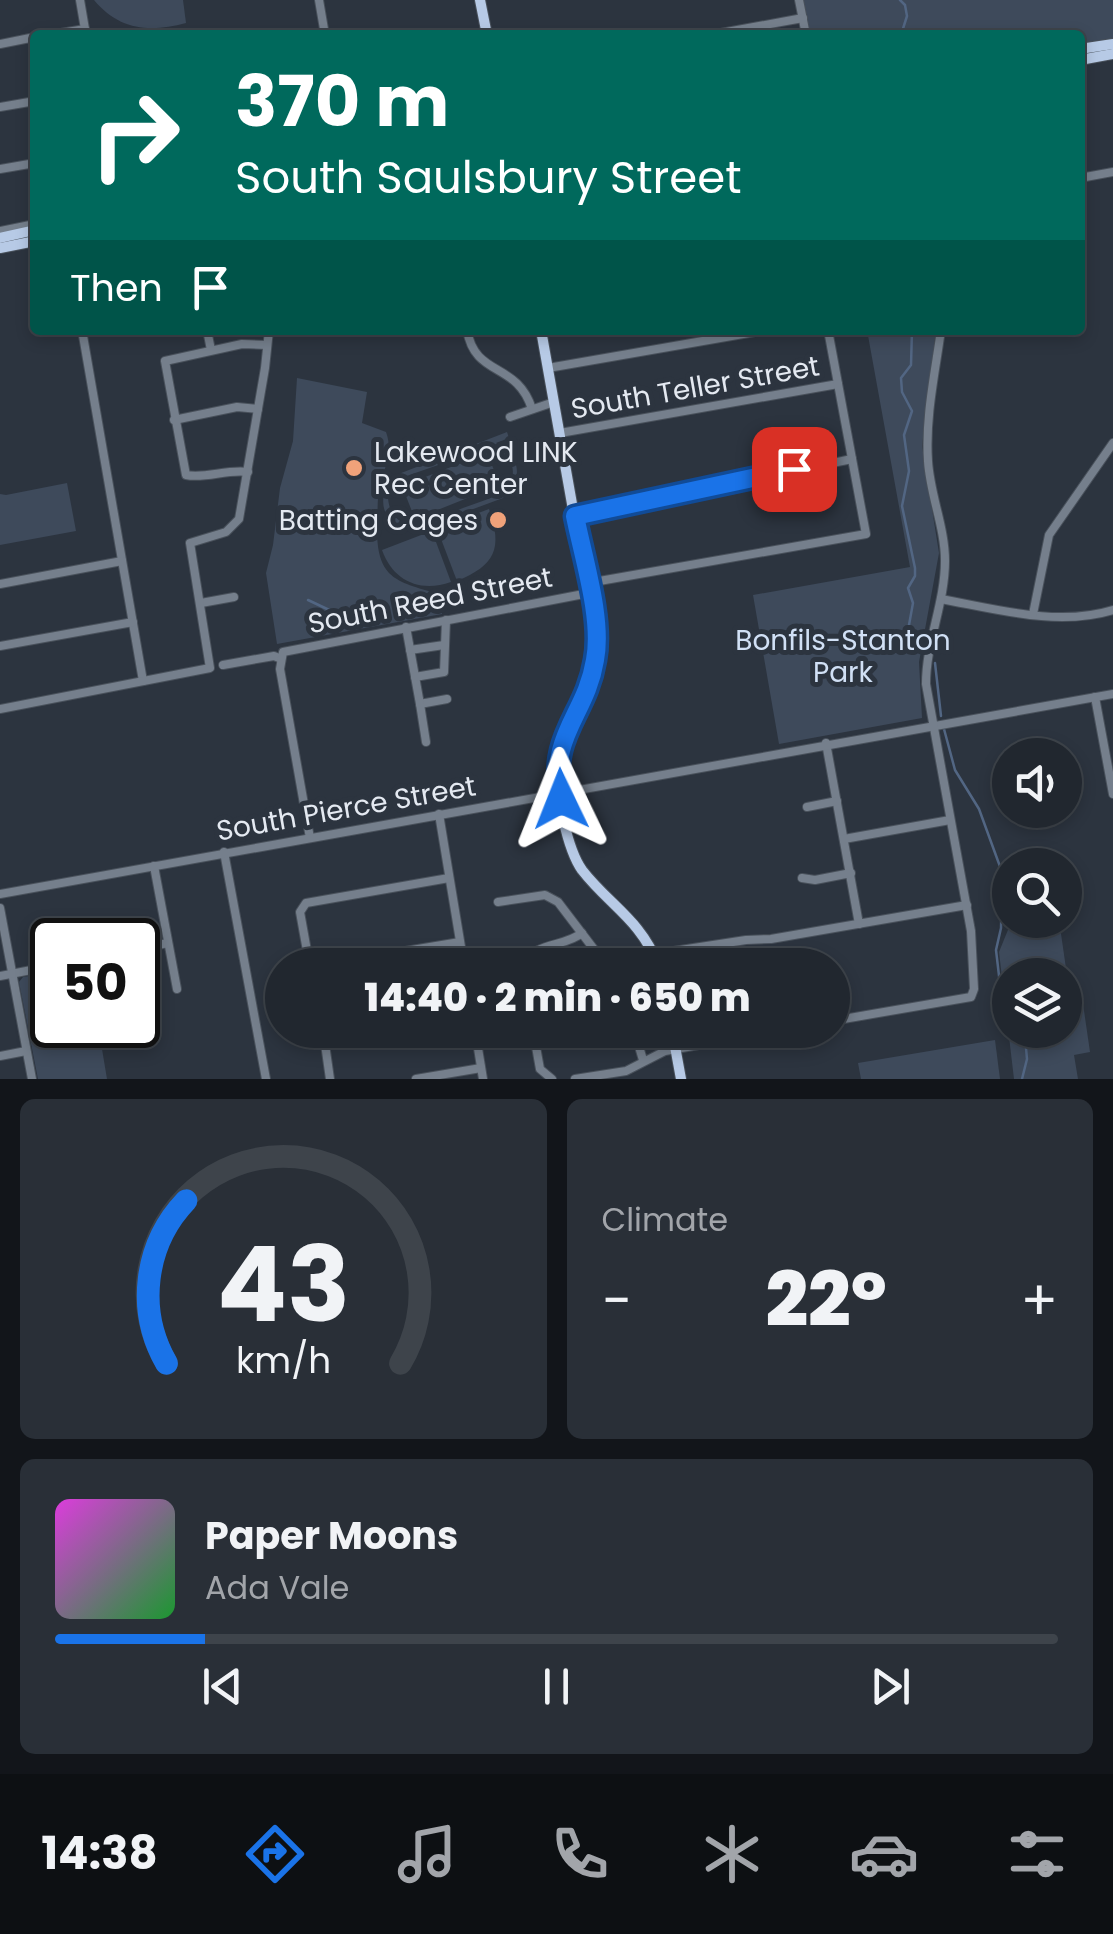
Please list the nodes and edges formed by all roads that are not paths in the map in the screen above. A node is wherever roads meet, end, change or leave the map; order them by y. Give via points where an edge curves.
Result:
1 (80, 0) edge
2 (319, 0) edge
3 (480, 0) edge
4 (799, 0) edge
5 (802, 18) junction
6 (85, 30) edge
7 (325, 30) edge
8 (486, 30) edge
9 (737, 30) edge
10 (805, 30) edge
11 (30, 39) edge
12 (0, 44) edge
13 (1113, 44) edge
14 (1085, 48) edge
15 (1113, 54) edge
16 (1085, 59) edge
17 (30, 101) edge
18 (0, 107) edge
19 (30, 164) edge
20 (0, 169) edge
21 (1113, 172) edge
22 (1085, 177) edge
23 (30, 228) edge
24 (0, 234) edge
25 (30, 241) edge
26 (0, 248) edge
27 (83, 335) edge
28 (208, 335) edge
29 (268, 335) edge
30 (468, 335) edge
31 (543, 335) edge
32 (737, 335) edge
33 (829, 335) edge
34 (941, 335) edge
35 (267, 345) junction
36 (211, 350) junction
37 (548, 368) junction
38 (838, 384) junction
39 (554, 402) junction
40 (258, 409) junction
41 (532, 409) junction
42 (510, 417) dead end
43 (174, 420) junction
44 (560, 433) junction
45 (1113, 444) edge
46 (852, 459) junction
47 (248, 472) junction
48 (575, 516) junction
49 (122, 561) junction
50 (0, 584) edge
51 (588, 588) junction
52 (234, 597) dead end
53 (940, 599) junction
54 (201, 603) junction
55 (1113, 610) edge
56 (1033, 614) junction
57 (446, 620) junction
58 (133, 622) junction
59 (406, 628) junction
60 (444, 645) junction
61 (0, 646) edge
62 (410, 650) junction
63 (280, 656) junction
64 (223, 665) dead end
65 (415, 677) junction
66 (143, 681) junction
67 (1113, 694) edge
68 (1095, 697) junction
69 (447, 699) dead end
70 (420, 704) junction
71 (0, 709) edge
72 (932, 724) junction
73 (426, 742) dead end
74 (826, 743) junction
75 (1110, 766) edge
76 (560, 792) junction
77 (1113, 794) edge
78 (837, 801) junction
79 (807, 807) dead end
80 (438, 814) junction
81 (950, 820) junction
82 (310, 838) junction
83 (844, 839) junction
84 (224, 852) junction
85 (154, 866) junction
86 (851, 873) junction
87 (449, 878) junction
88 (802, 878) dead end
89 (0, 894) edge
90 (498, 902) dead end
91 (966, 905) junction
92 (0, 908) edge
93 (859, 924) junction
94 (582, 933) junction
95 (460, 942) junction
96 (168, 943) junction
97 (160, 945) edge
98 (310, 948) edge
99 (420, 948) edge
100 (461, 948) edge
101 (549, 948) edge
102 (593, 948) edge
103 (649, 948) edge
104 (724, 948) edge
105 (30, 970) edge
106 (12, 974) junction
107 (0, 976) edge
108 (177, 989) dead end
109 (850, 1018) edge
110 (326, 1048) edge
111 (478, 1048) edge
112 (536, 1048) edge
113 (640, 1048) edge
114 (682, 1048) edge
115 (676, 1049) junction
116 (26, 1051) junction
117 (0, 1056) edge
118 (644, 1060) junction
119 (482, 1068) junction
120 (611, 1076) edge
121 (32, 1079) edge
122 (266, 1079) edge
123 (330, 1079) edge
124 (416, 1079) edge
125 (483, 1079) edge
126 (551, 1079) edge
127 (574, 1079) edge
128 (682, 1079) edge

1 - 6 street
2 - 7 street
3 - 8 main road
4 - 5 street
5 - 9 street
5 - 10 street
11 - 12 street
13 - 14 main road
15 - 16 main road
17 - 18 street
19 - 20 street
21 - 22 street
23 - 24 main road
25 - 26 main road
27 - 49 street
28 - 36 street
29 - 35 street
30 - 41 street via 474,354 522,386
31 - 37 main road
32 - 37 street
33 - 38 street
34 - 53 street via 927,444 945,552
35 - 36 street
35 - 40 street
36 - 43 street via 165,361
37 - 39 main road
38 - 44 street, South Teller Street
38 - 46 street
39 - 41 street, South Teller Street
39 - 44 main road
40 - 43 street
40 - 47 street
41 - 42 street, South Teller Street
43 - 47 street via 186,476
44 - 48 main road
45 - 56 street via 1048,538
46 - 48 street
46 - 51 street, South Reed Street via 866,534
47 - 54 street via 234,526 190,544
48 - 51 main road
49 - 50 street
49 - 58 street
51 - 57 street, South Reed Street
51 - 76 main road via 595,662 562,742
52 - 54 street
53 - 56 street
53 - 72 street via 926,663
54 - 66 street via 210,668
55 - 56 street via 1076,617
57 - 59 street, South Reed Street
57 - 60 street
58 - 61 street
58 - 66 street
59 - 62 street
59 - 63 street, South Reed Street
60 - 62 street
60 - 65 street via 444,672
62 - 65 street
63 - 64 street, South Reed Street
63 - 82 street
65 - 70 street
66 - 71 street
67 - 68 street, South Pierce Street
68 - 72 street, South Pierce Street
68 - 75 street
69 - 70 street
70 - 73 street
72 - 74 street, South Pierce Street
72 - 81 street
74 - 76 street, South Pierce Street
74 - 78 street
75 - 77 street
76 - 80 street, South Pierce Street
76 - 103 main road via 576,860 629,916
78 - 79 street
78 - 83 street
80 - 82 street, South Pierce Street
80 - 87 street
81 - 83 street
81 - 91 street
82 - 84 street, South Pierce Street
83 - 86 street
84 - 85 street, South Pierce Street
84 - 122 street
85 - 89 street, South Pierce Street
85 - 96 street
86 - 88 street
86 - 93 street
87 - 95 street
87 - 98 street via 306,903 300,912
90 - 94 street via 545,895
91 - 93 street
91 - 109 street via 971,997
92 - 106 street
93 - 104 street
94 - 101 street
94 - 102 street
95 - 99 street
95 - 100 street
96 - 97 street
96 - 108 street
105 - 106 street
106 - 107 street
106 - 116 street
110 - 123 street
111 - 119 street
112 - 126 street via 540,1069
113 - 118 street
114 - 115 street
115 - 118 street
115 - 128 main road
116 - 117 street
116 - 121 street
118 - 120 street
119 - 124 street
119 - 125 street
120 - 127 street

